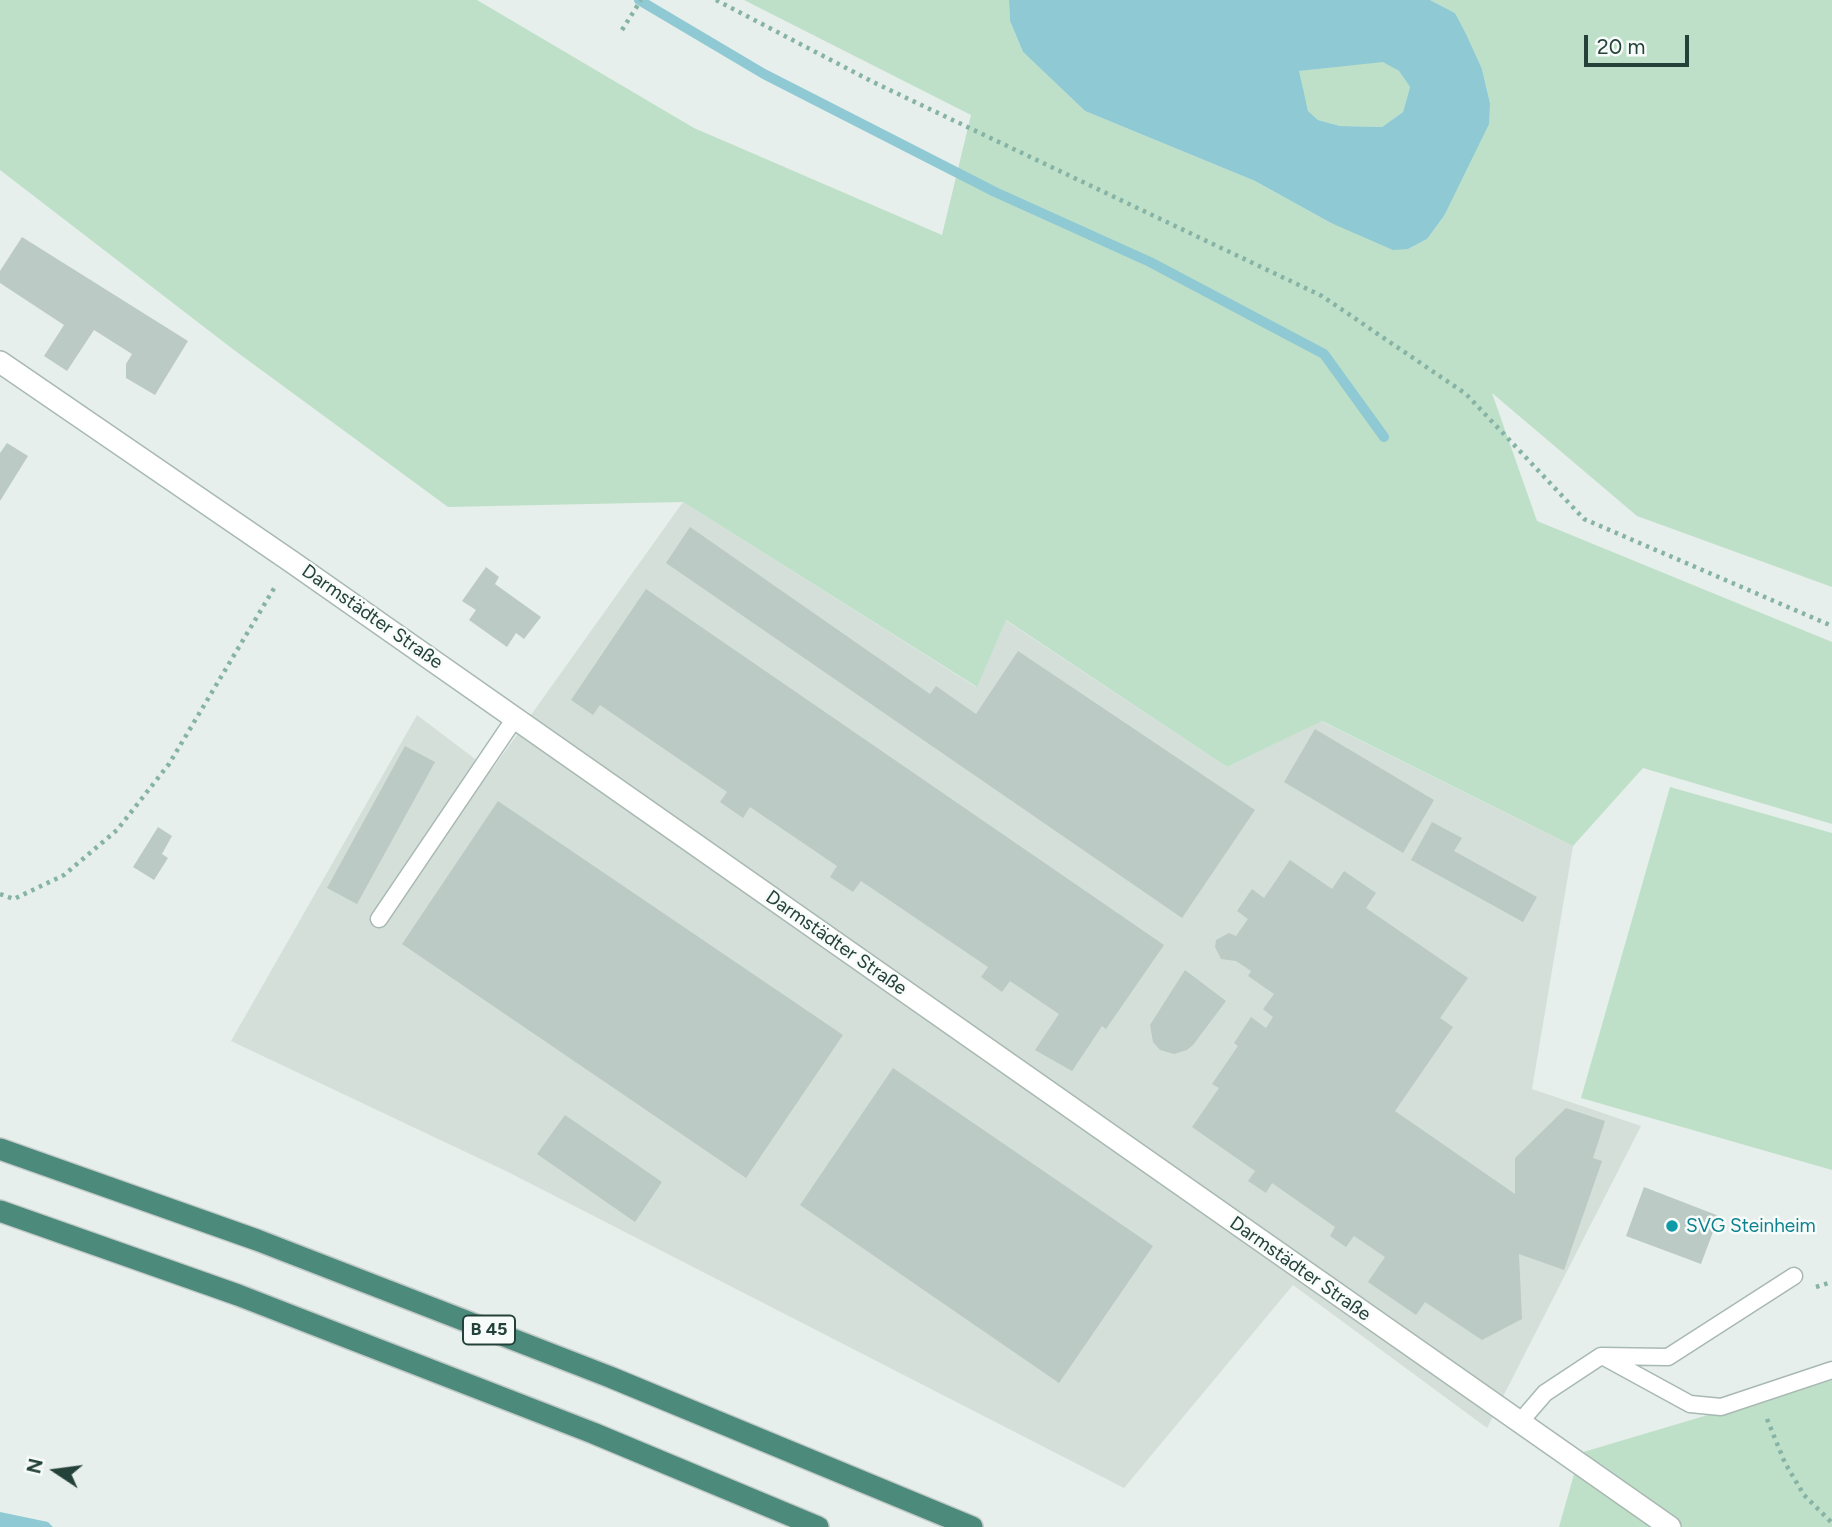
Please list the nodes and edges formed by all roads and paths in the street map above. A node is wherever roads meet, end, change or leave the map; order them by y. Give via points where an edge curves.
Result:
1 (641, 0) edge
2 (716, 0) edge
3 (622, 30) dead end
4 (0, 362) edge
5 (292, 562) junction
6 (1832, 626) edge
7 (515, 718) junction
8 (0, 894) edge
9 (379, 919) dead end
10 (0, 1149) edge
11 (0, 1211) edge
12 (1794, 1276) dead end
13 (1601, 1356) junction
14 (1832, 1370) edge
15 (1757, 1396) junction
16 (1520, 1422) junction
17 (1832, 1523) edge
18 (818, 1527) edge
19 (972, 1527) edge
20 (1670, 1527) edge

1 - 3 path
2 - 6 path via 873,82 1322,296 1466,394 1584,519
4 - 5 street, Darmstädter Straße
5 - 7 street, Darmstädter Straße
5 - 8 path via 169,764 117,830 64,875 14,900
7 - 9 lane
7 - 16 street, Darmstädter Straße
10 - 19 highway, B 45 via 257,1240 610,1377
11 - 18 highway via 238,1295 593,1433
12 - 13 lane via 1668,1357
13 - 15 lane via 1690,1404 1721,1407
13 - 16 lane via 1545,1393
14 - 15 lane
15 - 17 path via 1804,1495
16 - 20 street, Darmstädter Straße

